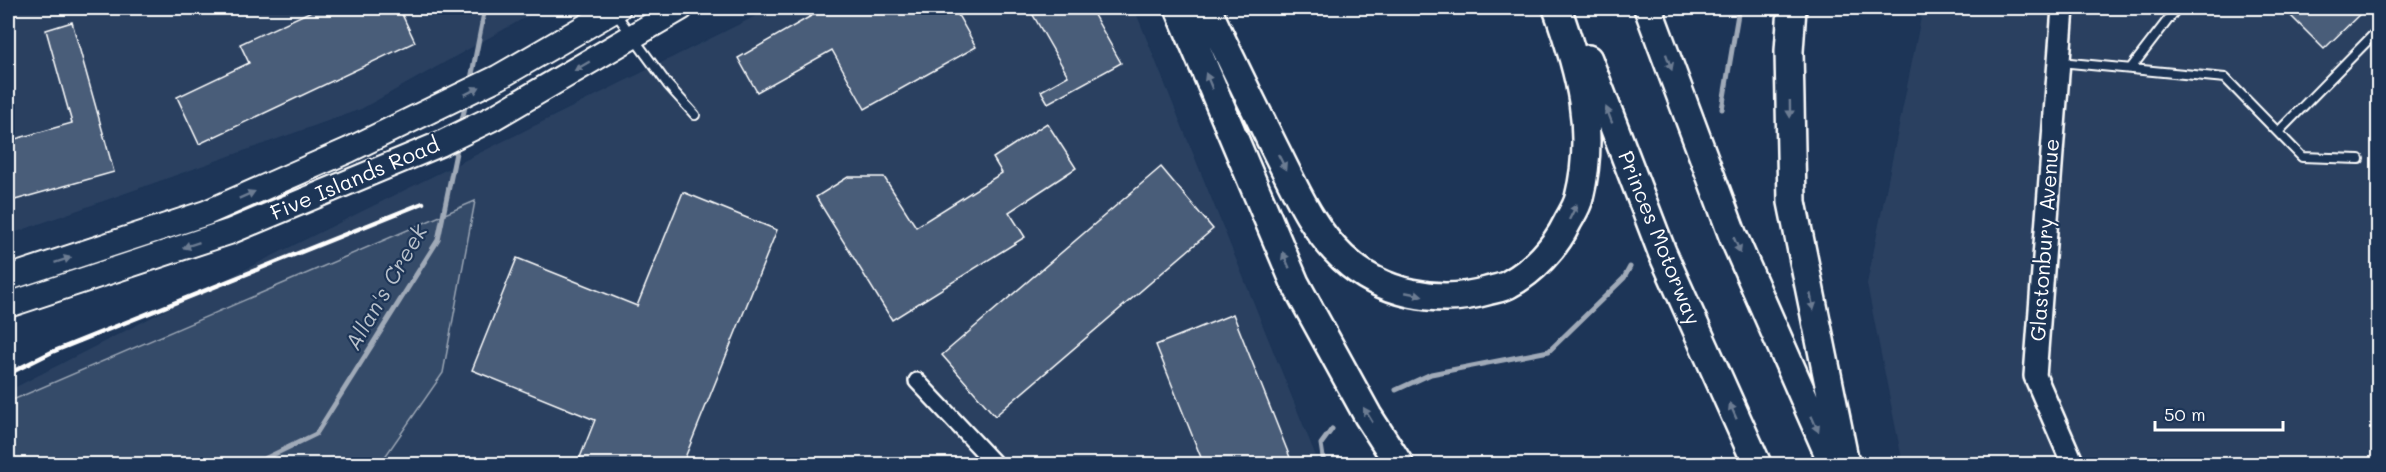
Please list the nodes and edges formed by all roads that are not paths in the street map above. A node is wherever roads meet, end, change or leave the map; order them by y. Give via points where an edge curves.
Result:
1 (681, 8) edge
2 (1179, 8) edge
3 (1207, 8) edge
4 (1225, 8) edge
5 (1557, 8) edge
6 (1568, 8) edge
7 (1648, 8) edge
8 (1792, 8) edge
9 (2063, 8) edge
10 (2177, 8) edge
11 (616, 9) edge
12 (2379, 30) edge
13 (633, 36) junction
14 (2059, 61) junction
15 (2131, 68) junction
16 (1256, 110) junction
17 (695, 115) dead end
18 (2278, 132) junction
19 (2359, 159) dead end
20 (8, 278) edge
21 (8, 305) edge
22 (917, 381) dead end
23 (995, 465) edge
24 (1399, 465) edge
25 (1757, 465) edge
26 (1833, 465) edge
27 (1845, 465) edge
28 (2073, 465) edge

1 - 13 main road, Five Islands Road
24 -> 2 highway via 1352,389 1295,282
3 - 16 highway
4 - 16 highway via 1250,74
16 -> 5 highway via 1299,199 1321,234 1366,274 1401,291 1429,297 1468,296 1508,285 1537,264 1561,237 1578,200 1587,147 1585,107 1575,60
25 -> 6 highway, Princes Motorway via 1662,252
7 -> 26 highway via 1733,236
8 -> 27 highway via 1792,202
9 - 14 main road, Glastonbury Avenue
10 - 15 lane
11 - 13 lane
20 -> 11 main road, Five Islands Road via 206,213 445,105
12 - 18 lane
13 - 17 lane
13 -> 21 main road, Five Islands Road via 441,144 229,232
14 - 15 lane
14 - 28 main road, Glastonbury Avenue via 2035,376
15 - 18 lane via 2225,78
18 - 19 lane via 2302,157
22 - 23 street

